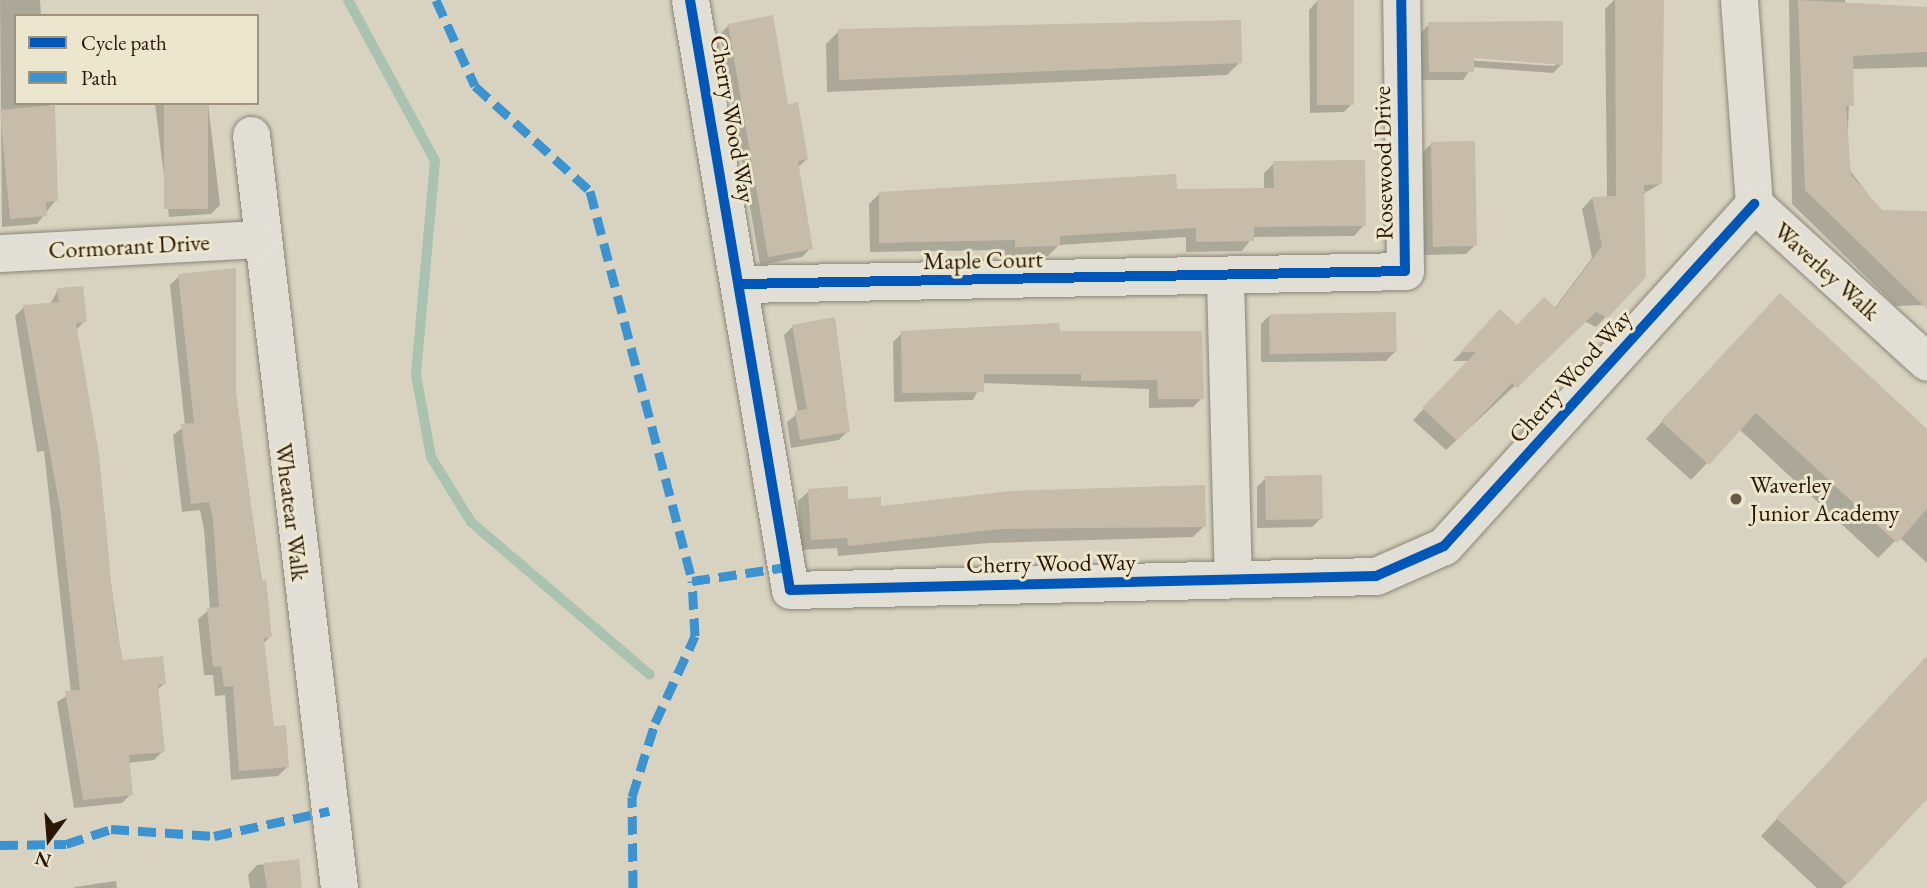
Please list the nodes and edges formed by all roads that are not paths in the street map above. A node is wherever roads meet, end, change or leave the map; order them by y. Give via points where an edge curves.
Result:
1 (690, 0) edge
2 (1401, 0) edge
3 (1739, 0) edge
4 (251, 135) dead end
5 (1754, 204) junction
6 (258, 239) junction
7 (0, 253) edge
8 (1225, 279) junction
9 (742, 284) junction
10 (1927, 362) edge
11 (1233, 579) junction
12 (339, 888) edge

1 - 9 street, Cherry Wood Way
2 - 8 street, Rosewood Drive via 1405,271
3 - 5 street, Waverley Walk
4 - 6 street, Wheatear Walk
5 - 10 street, Waverley Walk
5 - 11 street, Cherry Wood Way via 1444,546 1376,576
6 - 7 street, Cormorant Drive
6 - 12 street, Wheatear Walk
8 - 9 street, Maple Court
8 - 11 street
9 - 11 street, Cherry Wood Way via 790,590

